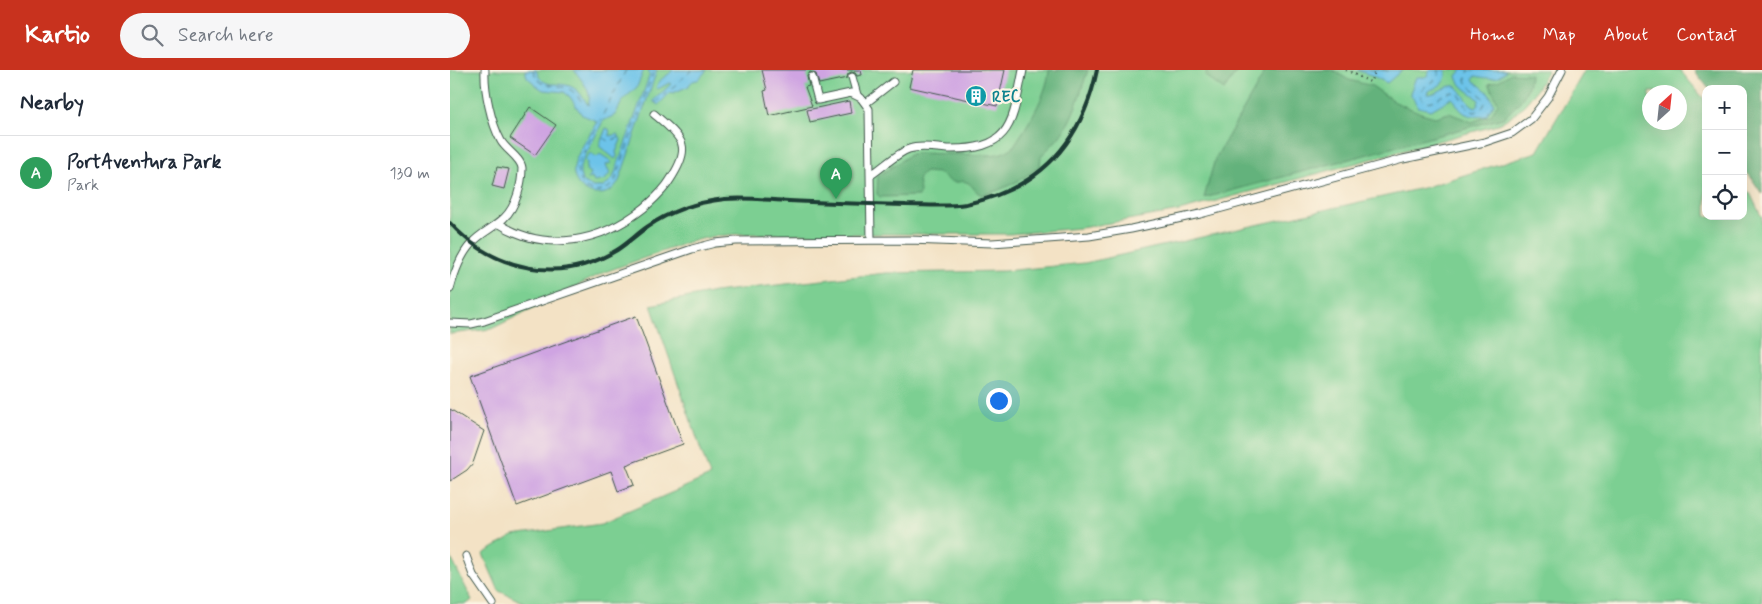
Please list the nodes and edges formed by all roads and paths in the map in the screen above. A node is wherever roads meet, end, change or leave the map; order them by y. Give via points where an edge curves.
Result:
1 (484, 70) edge
2 (1023, 70) edge
3 (1346, 70) edge
4 (1376, 70) edge
5 (1562, 70) edge
6 (812, 77) dead end
7 (852, 77) dead end
8 (893, 82) dead end
9 (857, 95) junction
10 (866, 103) junction
11 (654, 114) dead end
12 (871, 175) junction
13 (498, 223) junction
14 (871, 240) junction
15 (450, 289) edge
16 (450, 323) edge
17 (466, 556) dead end
18 (493, 604) edge

1 - 13 lane via 497,132 522,167 512,208
2 - 12 lane via 1008,127 990,144 968,149 909,149
3 - 4 path via 1370,82
5 - 14 lane via 1548,97 1531,119 1512,133 1200,214 1089,236 992,243
6 - 9 lane via 818,100 851,93
7 - 9 lane
8 - 10 lane
9 - 10 lane
10 - 12 lane via 870,115
11 - 13 lane via 679,138 682,152 665,189 627,221 609,231 566,241 533,238
12 - 14 lane
13 - 15 lane via 471,244
14 - 16 lane via 736,240 715,243 484,321
17 - 18 lane via 473,575

